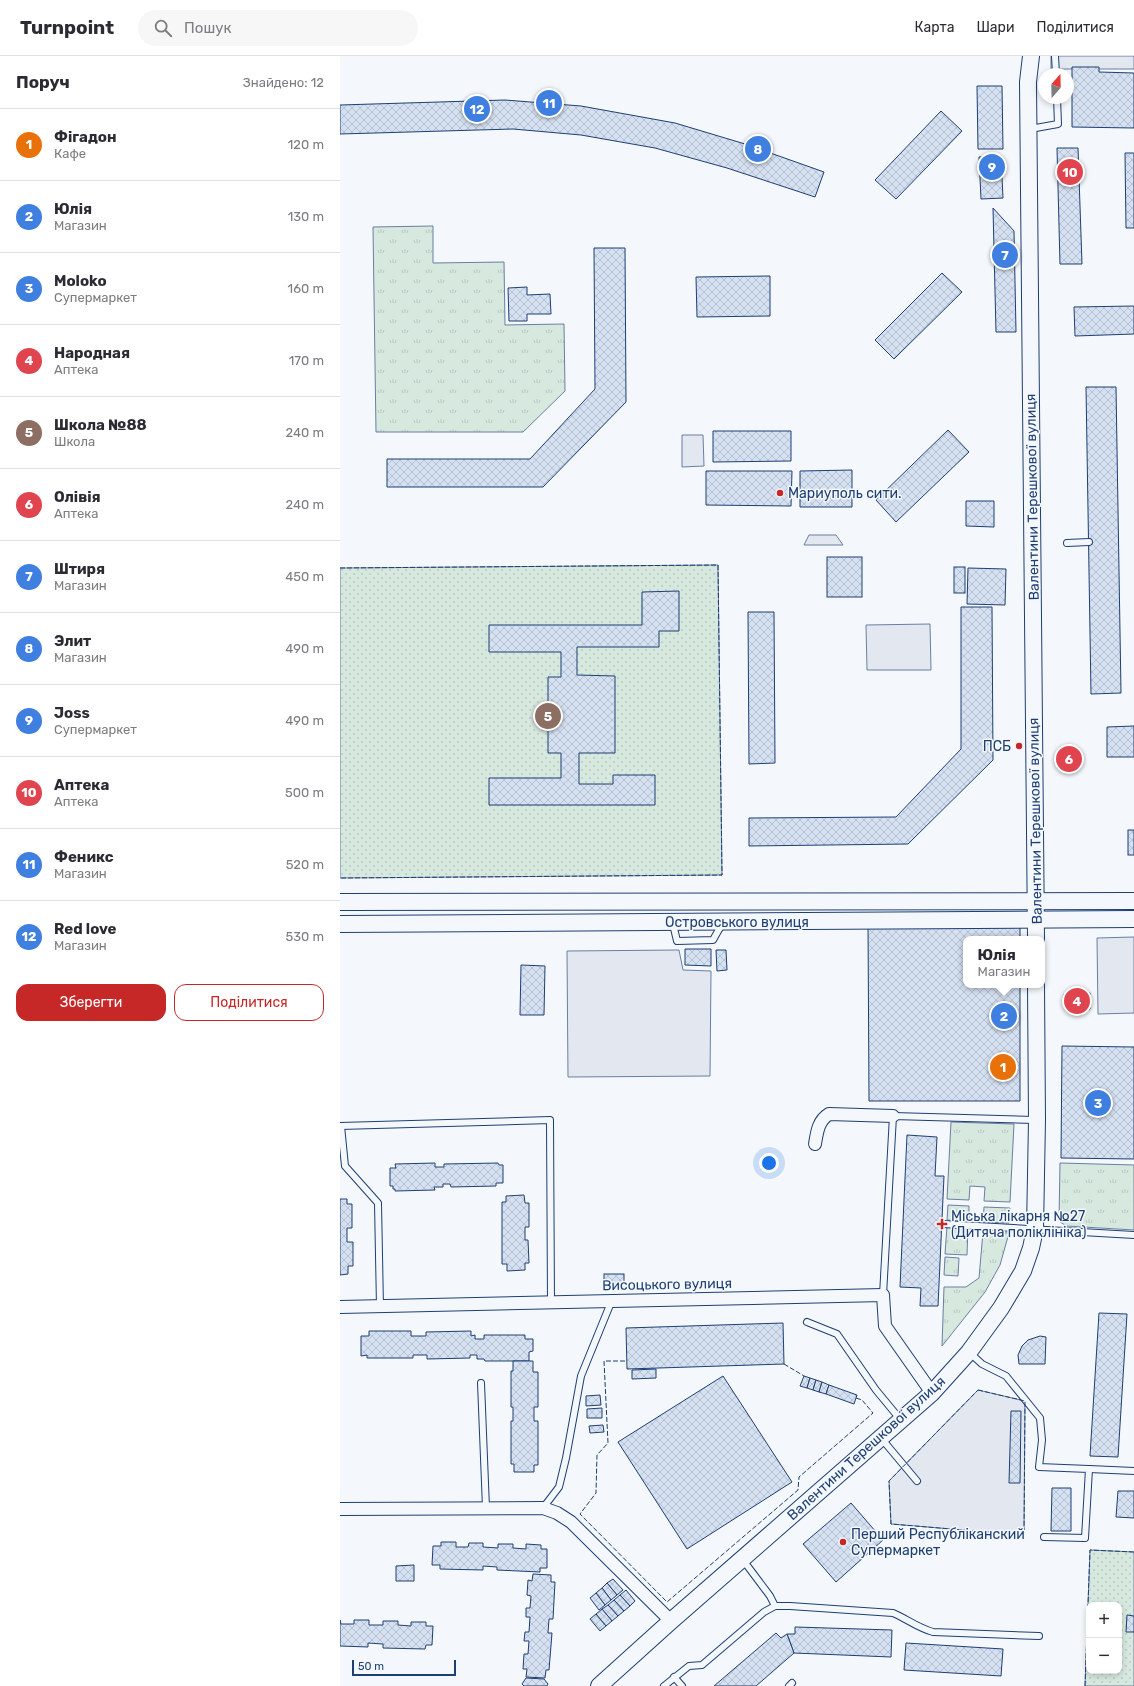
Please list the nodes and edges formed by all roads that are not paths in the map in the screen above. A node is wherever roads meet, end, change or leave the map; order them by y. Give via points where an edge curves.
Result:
1 (1031, 56) edge
2 (1055, 56) edge
3 (1056, 68) edge
4 (1057, 104) edge
5 (1028, 129) junction
6 (1089, 542) dead end
7 (1067, 543) dead end
8 (1035, 901) junction
9 (1134, 901) edge
10 (340, 902) edge
11 (1134, 919) edge
12 (1035, 920) junction
13 (340, 924) edge
14 (1036, 936) edge
15 (1036, 988) edge
16 (893, 1116) junction
17 (1037, 1120) junction
18 (341, 1126) edge
19 (815, 1144) dead end
20 (942, 1224) dead end
21 (1035, 1229) junction
22 (1134, 1235) edge
23 (883, 1295) junction
24 (612, 1300) junction
25 (551, 1302) junction
26 (340, 1307) edge
27 (380, 1307) junction
28 (807, 1322) dead end
29 (969, 1352) junction
30 (480, 1383) dead end
31 (932, 1392) junction
32 (900, 1419) junction
33 (880, 1437) junction
34 (1089, 1469) junction
35 (1134, 1471) edge
36 (917, 1481) dead end
37 (486, 1508) junction
38 (543, 1508) junction
39 (340, 1509) edge
40 (1044, 1537) dead end
41 (742, 1559) junction
42 (775, 1606) junction
43 (671, 1620) junction
44 (1039, 1636) dead end
45 (674, 1677) junction
46 (599, 1686) edge
47 (664, 1686) edge
48 (682, 1686) edge

1 - 5 street, Валентини Терешкової вулиця
2 - 3 lane
4 - 5 lane via 1058,124
5 - 8 street, Валентини Терешкової вулиця
6 - 7 lane
8 - 9 street, Островського вулиця
8 - 10 street, Островського вулиця
8 - 12 street, Валентини Терешкової вулиця
11 - 12 street, Островського вулиця
12 - 13 street, Островського вулиця
12 - 14 street, Валентини Терешкової вулиця
15 - 17 street, Валентини Терешкової вулиця
16 - 17 lane
16 - 19 street via 829,1114 820,1124
16 - 23 lane
17 - 21 street, Валентини Терешкової вулиця
18 - 25 lane via 550,1120
18 - 27 lane via 345,1166 378,1203
20 - 21 lane
21 - 22 lane
21 - 29 street, Валентини Терешкової вулиця via 1023,1272
23 - 24 street, Висоцького вулиця
23 - 31 street via 885,1326
24 - 25 street, Висоцького вулиця
24 - 38 lane via 581,1376 559,1487
25 - 27 street, Висоцького вулиця
26 - 27 street, Висоцького вулиця
28 - 32 lane via 836,1334
29 - 31 street, Валентини Терешкової вулиця
29 - 34 lane via 982,1364 1006,1376 1040,1418 1042,1440 1039,1467
30 - 37 lane
31 - 32 street, Валентини Терешкової вулиця
32 - 33 street, Валентини Терешкової вулиця
33 - 36 lane
33 - 41 street, Валентини Терешкової вулиця
34 - 35 lane
34 - 40 lane via 1085,1538
37 - 38 street
37 - 39 street
38 - 43 street via 571,1522
41 - 42 lane
41 - 43 street, Валентини Терешкової вулиця
42 - 44 lane via 893,1613 933,1632
42 - 45 lane via 764,1612 702,1665 689,1666
43 - 46 street, Валентини Терешкової вулиця
45 - 47 lane
45 - 48 lane

